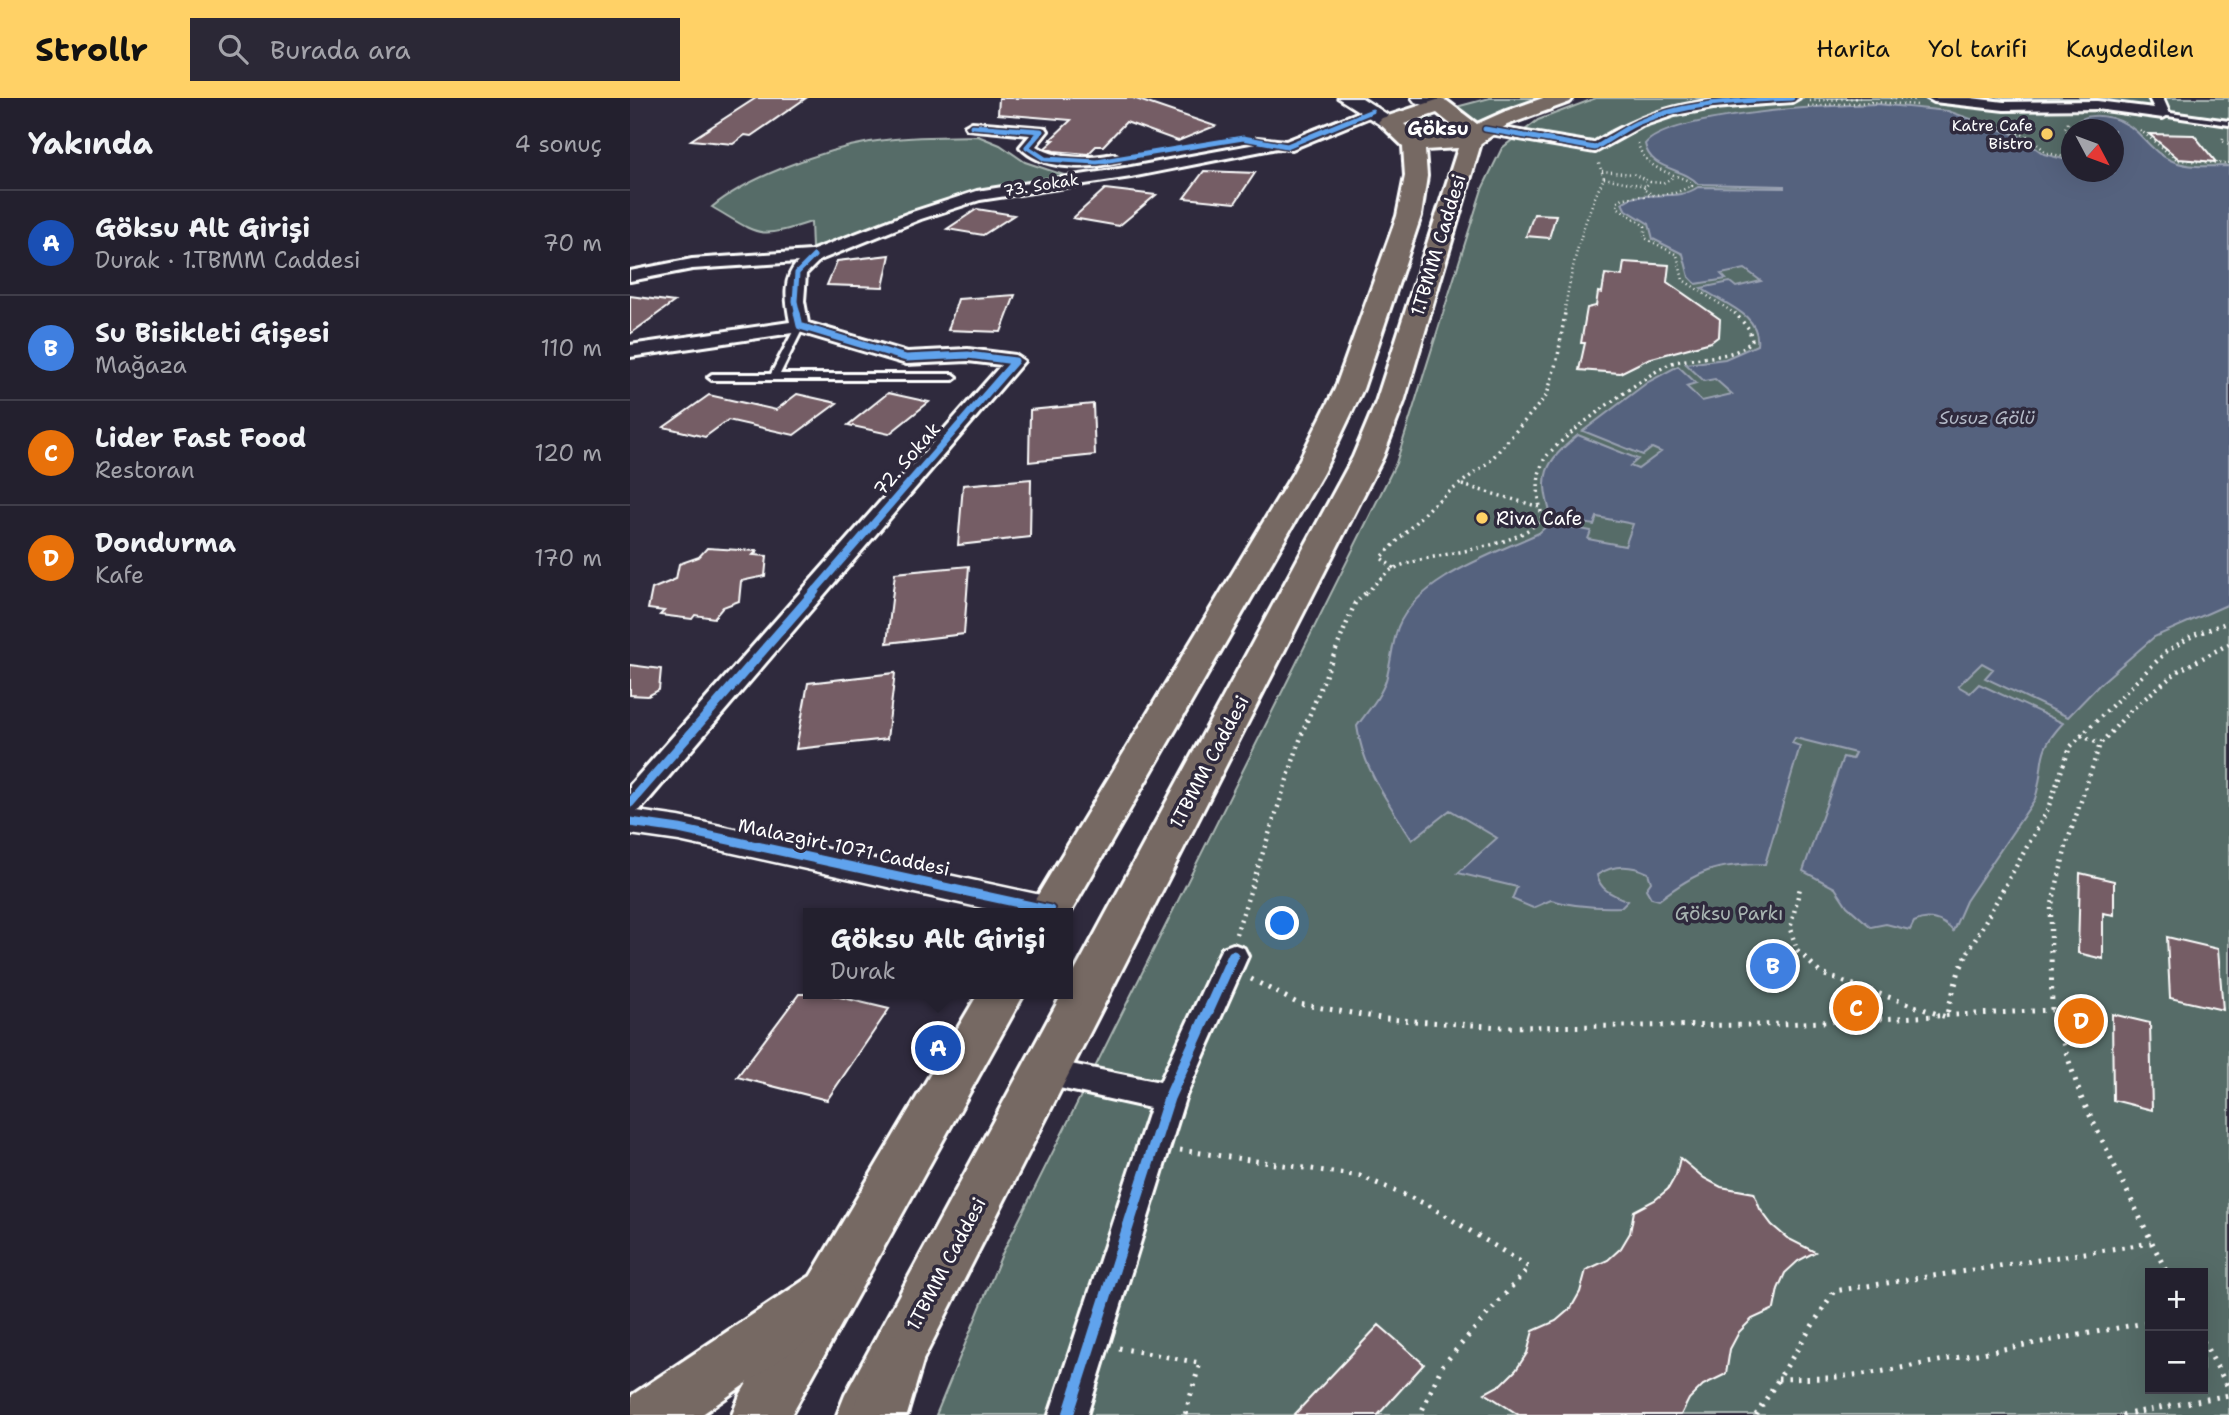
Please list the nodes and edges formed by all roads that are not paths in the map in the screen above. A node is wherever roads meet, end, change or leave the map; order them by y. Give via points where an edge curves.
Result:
1 (1348, 98) edge
2 (1463, 98) edge
3 (1563, 98) edge
4 (1792, 98) edge
5 (2156, 98) edge
6 (1431, 102) edge
7 (1930, 102) edge
8 (2163, 114) junction
9 (1380, 117) junction
10 (2229, 123) edge
11 (972, 126) dead end
12 (1477, 135) junction
13 (1277, 144) junction
14 (1414, 144) junction
15 (1595, 148) joint
16 (814, 256) junction
17 (630, 276) edge
18 (800, 326) junction
19 (630, 351) edge
20 (712, 377) dead end
21 (774, 377) junction
22 (953, 377) dead end
23 (630, 803) edge
24 (630, 822) edge
25 (1031, 908) edge
26 (1051, 908) edge
27 (1233, 956) road end
28 (998, 999) edge
29 (1046, 1072) junction
30 (1169, 1098) junction
31 (828, 1296) junction
32 (895, 1361) junction
33 (652, 1415) edge
34 (760, 1415) edge
35 (865, 1415) edge
36 (879, 1415) edge
37 (1068, 1415) edge

1 - 9 main road
2 - 6 main road
3 - 12 main road
4 - 15 street via 1658,115
5 - 8 street
6 - 9 main road
6 - 12 main road
7 - 8 street via 2097,105
8 - 10 lane
9 - 13 street, 73. Sokak via 1287,146
9 - 14 main road
11 - 13 street via 1041,131 1027,147 1045,159 1097,162 1243,138
12 - 14 main road
12 - 15 street via 1540,148
12 - 29 main road, 1.TBMM Caddesi via 1368,457
13 - 16 street, 73. Sokak via 977,196
14 - 26 main road, 1.TBMM Caddesi via 1416,176 1409,216 1349,389 1308,473
16 - 17 street, 73. Sokak via 692,264
16 - 18 street via 797,273 795,301
18 - 19 street
18 - 21 lane
18 - 23 street, 72. Sokak via 906,358 968,355 1015,361
20 - 21 lane
21 - 22 lane
24 - 25 street, Malazgirt 1071 Caddesi
27 - 30 street
28 - 31 main road
29 - 30 street
29 - 32 main road, 1.TBMM Caddesi
30 - 37 street
31 - 33 main road
31 - 34 main road
32 - 35 main road
32 - 36 main road

